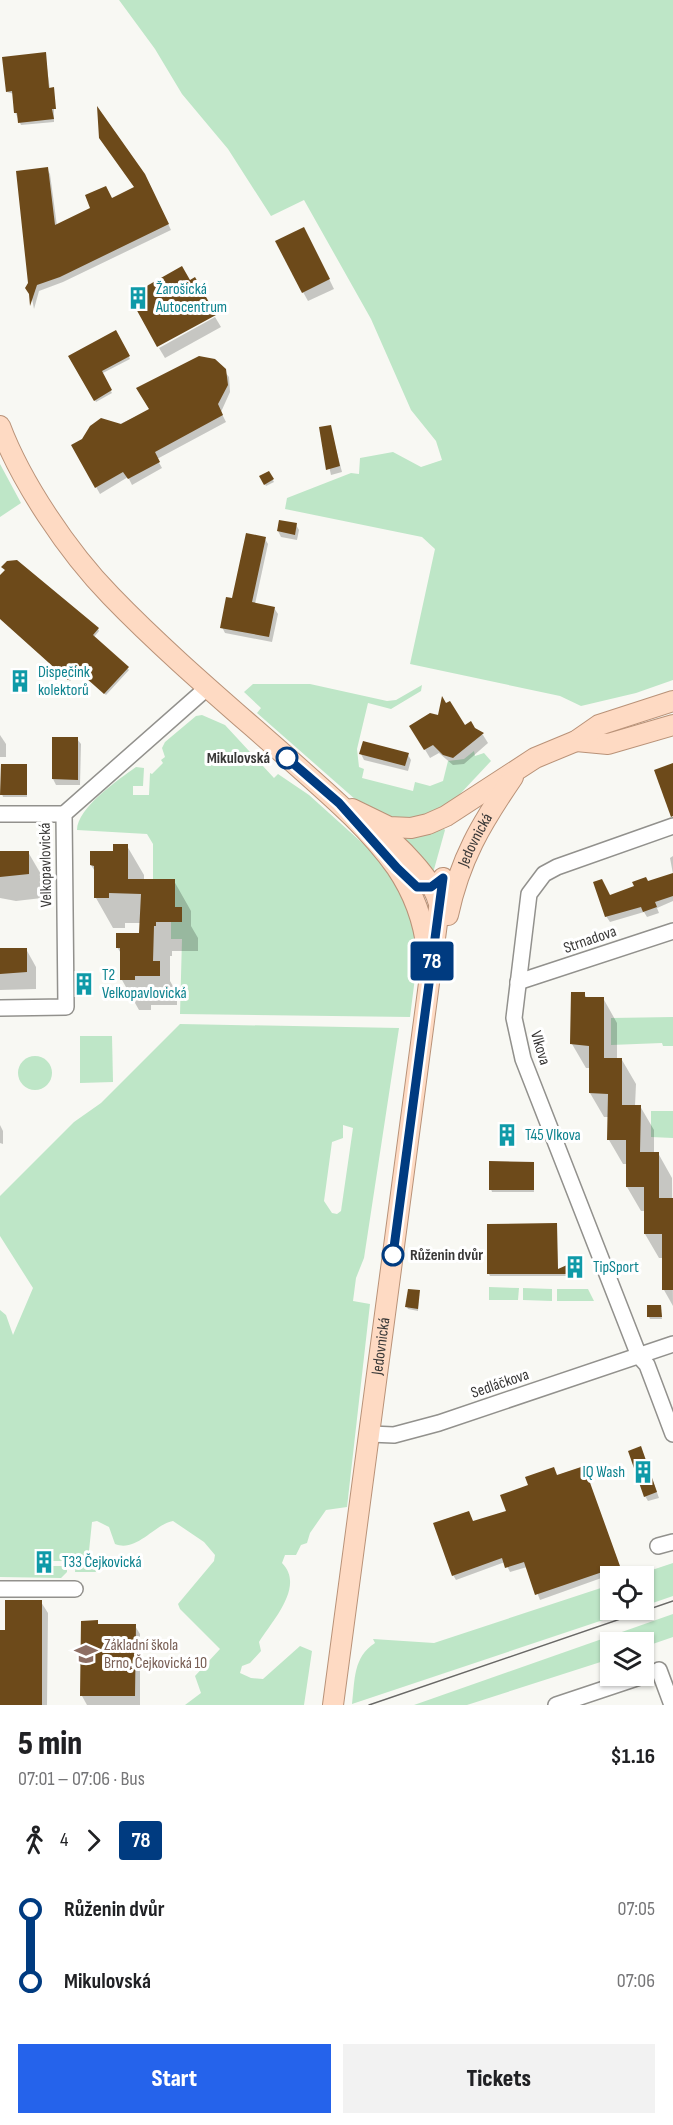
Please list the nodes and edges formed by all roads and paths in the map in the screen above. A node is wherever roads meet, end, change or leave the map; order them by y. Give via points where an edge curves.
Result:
1 (0, 426) edge
2 (208, 687) junction
3 (673, 701) edge
4 (673, 725) edge
5 (576, 741) junction
6 (518, 769) junction
7 (339, 803) junction
8 (0, 814) edge
9 (64, 814) junction
10 (673, 826) edge
11 (397, 868) junction
12 (437, 895) junction
13 (673, 931) edge
14 (518, 982) junction
15 (429, 987) junction
16 (0, 1008) edge
17 (673, 1344) edge
18 (639, 1356) junction
19 (370, 1434) junction
20 (673, 1434) edge
21 (0, 1589) edge
22 (75, 1589) dead end
23 (666, 1668) edge
24 (611, 1686) edge
25 (334, 1696) edge
26 (556, 1705) edge
27 (672, 1705) edge

1 - 2 main road via 53,523 84,566
2 - 7 main road
2 - 9 street, Velkopavlovická
3 - 5 main road, Jedovnická via 599,725
4 - 5 main road, Jedovnická via 608,744
5 - 6 main road, Jedovnická
6 - 7 main road, Jedovnická via 446,816 411,828 388,827
6 - 12 main road, Jedovnická via 477,810
6 - 15 main road, Jedovnická via 476,832 462,862
7 - 11 main road
7 - 12 main road via 386,836
8 - 9 street
9 - 16 street, Velkopavlovická via 66,1007
10 - 14 street, Vlkova via 557,867 535,883 530,894
11 - 12 main road via 417,887
11 - 15 main road via 420,916
12 - 15 main road, Jedovnická
13 - 14 street, Strnadova
14 - 18 street, Vlkova via 514,1018 523,1059
15 - 19 main road, Jedovnická
17 - 18 street, Sedláčkova
18 - 19 street, Sedláčkova via 439,1423 394,1435
18 - 20 street via 647,1365
19 - 25 main road, Jedovnická
21 - 22 street
23 - 27 street
24 - 26 street

